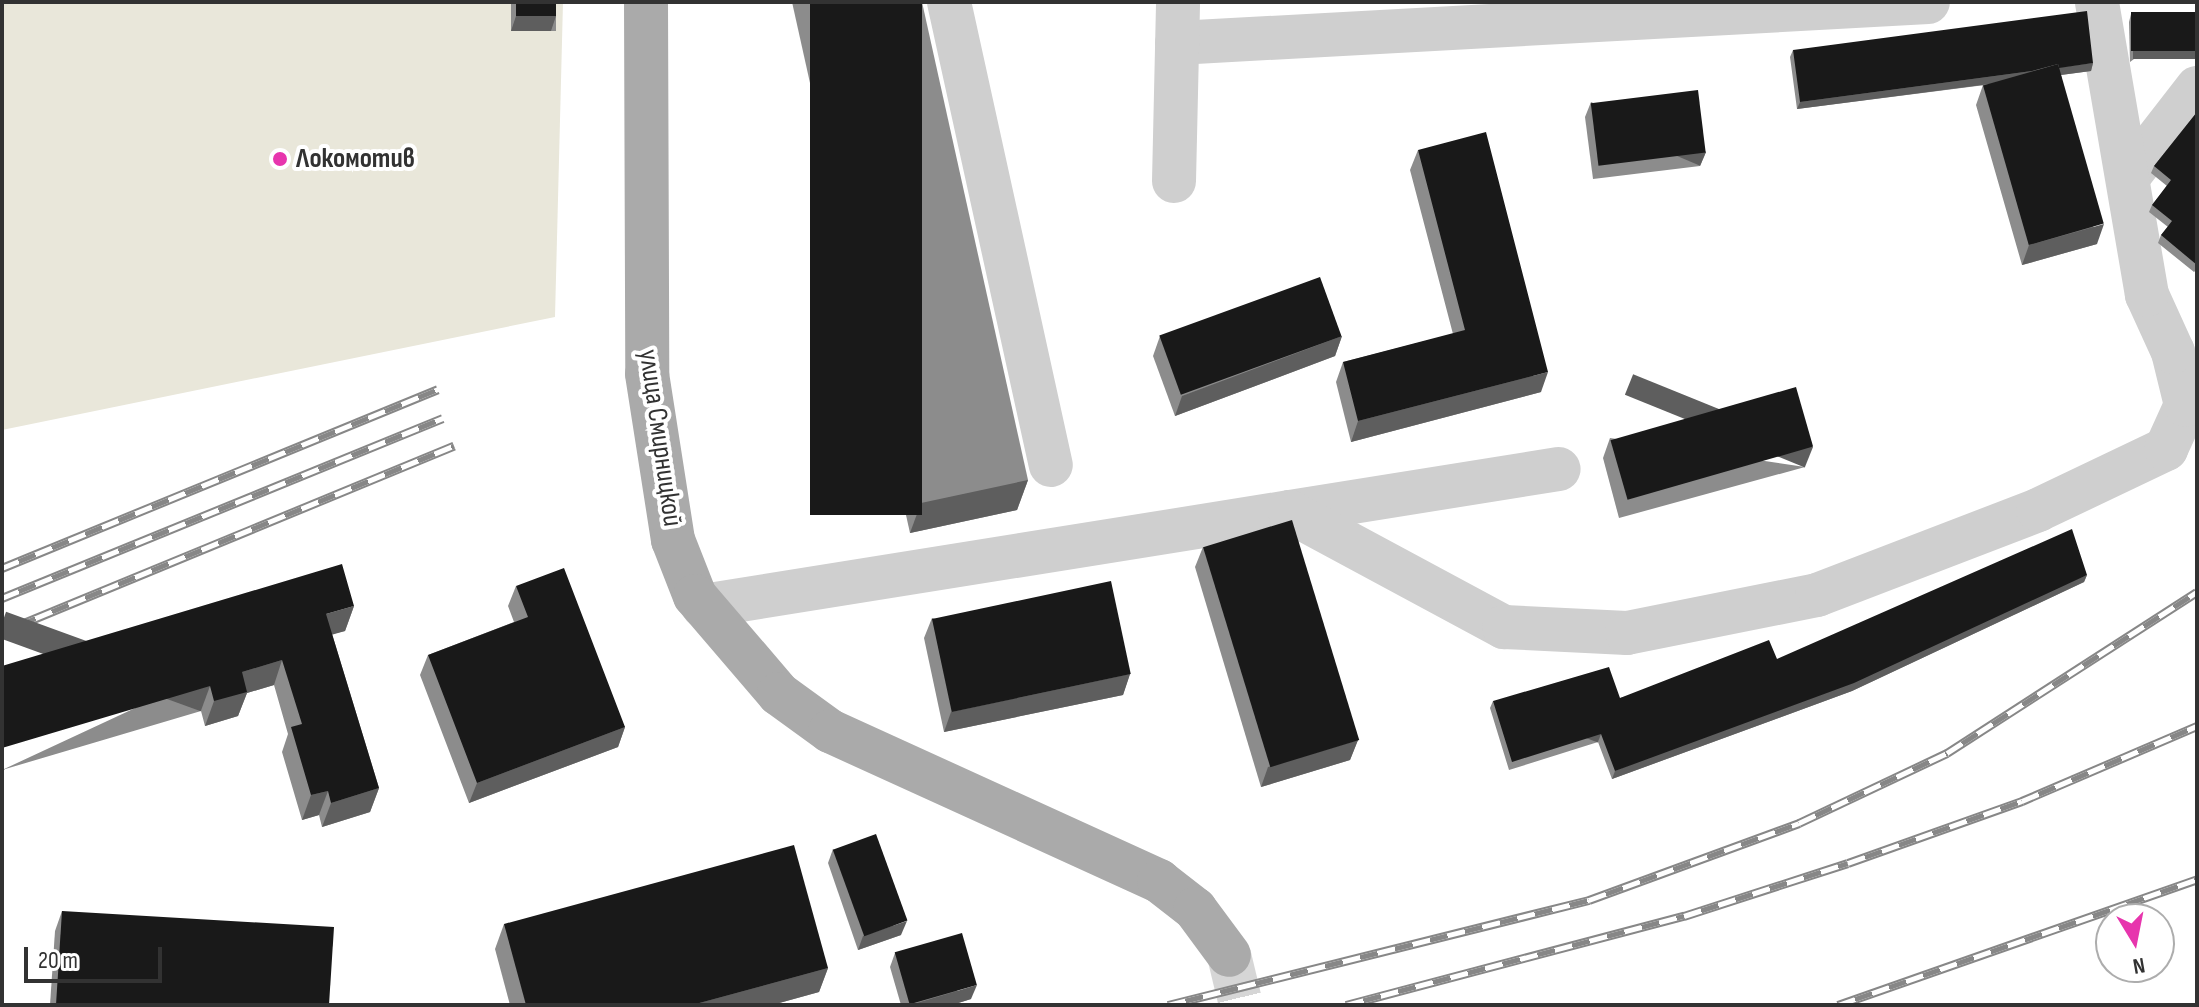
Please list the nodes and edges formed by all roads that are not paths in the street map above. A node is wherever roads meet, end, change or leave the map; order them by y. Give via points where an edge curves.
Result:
1 (646, 2) edge
2 (949, 2) edge
3 (2097, 2) edge
4 (1936, 3) edge
5 (1177, 22) edge
6 (2197, 88) edge
7 (2128, 177) junction
8 (1174, 181) dead end
9 (2187, 354) edge
10 (1051, 465) dead end
11 (1559, 469) dead end
12 (1290, 512) junction
13 (703, 606) junction
14 (1229, 955) tunnel mouth

1 - 13 main road, улица Смирницкой via 647,374 673,540
2 - 10 lane
3 - 7 lane
4 - 5 lane
5 - 8 lane
6 - 7 lane
7 - 9 lane via 2147,295
9 - 12 lane via 2186,405 2166,449 2038,510 1817,595 1627,633 1504,627
11 - 12 lane
12 - 13 lane
13 - 14 main road, улица Смирницкой via 779,694 830,731 1159,881 1195,909

